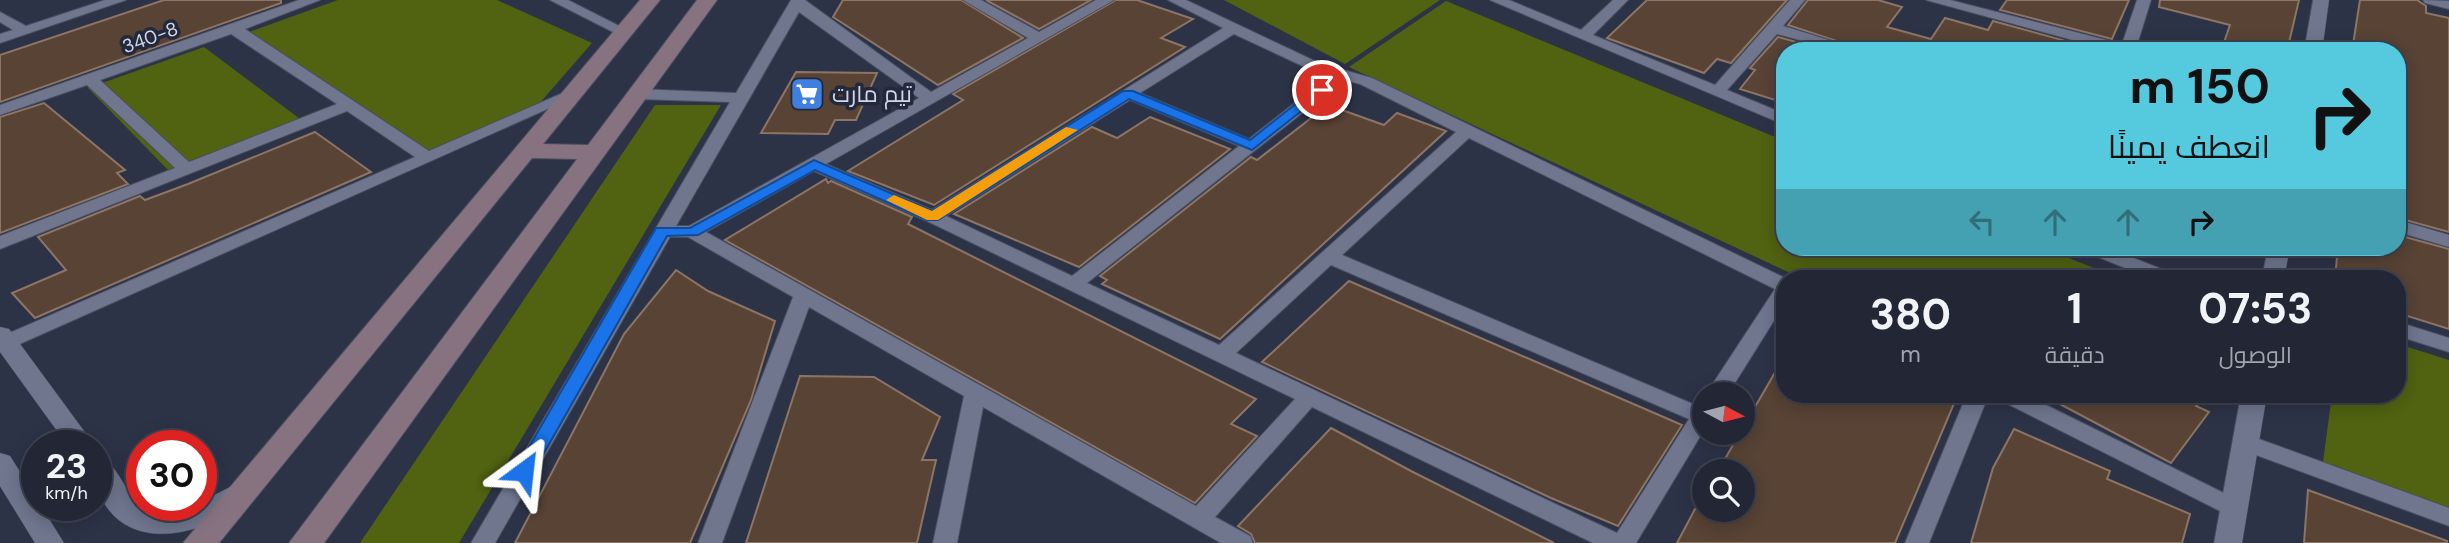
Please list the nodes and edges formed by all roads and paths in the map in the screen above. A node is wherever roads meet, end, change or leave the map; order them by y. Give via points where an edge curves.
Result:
1 (119, 0) edge
2 (313, 0) edge
3 (557, 0) edge
4 (650, 0) edge
5 (707, 0) edge
6 (970, 0) edge
7 (1107, 0) edge
8 (1174, 0) edge
9 (1497, 0) edge
10 (1621, 0) edge
11 (1798, 0) edge
12 (1933, 0) edge
13 (2144, 0) edge
14 (2321, 0) edge
15 (2430, 0) edge
16 (797, 2) edge
17 (1975, 5) edge
18 (2449, 5) edge
19 (0, 16) edge
20 (233, 28) junction
21 (1773, 28) junction
22 (1233, 30) junction
23 (25, 31) junction
24 (624, 32) junction
25 (1583, 36) junction
26 (1040, 38) junction
27 (0, 40) edge
28 (1825, 42) edge
29 (2102, 42) edge
30 (2132, 42) edge
31 (2314, 42) edge
32 (1339, 76) junction
33 (90, 79) junction
34 (1718, 90) junction
35 (637, 94) junction
36 (1128, 94) junction
37 (571, 95) junction
38 (742, 98) junction
39 (931, 99) junction
40 (349, 105) junction
41 (1776, 105) edge
42 (0, 110) edge
43 (1776, 116) edge
44 (1467, 131) junction
45 (1252, 146) junction
46 (526, 151) junction
47 (593, 152) junction
48 (428, 158) junction
49 (814, 165) junction
50 (187, 170) junction
51 (933, 217) junction
52 (2406, 228) edge
53 (662, 231) junction
54 (692, 232) junction
55 (2449, 241) edge
56 (0, 243) edge
57 (2112, 256) edge
58 (1329, 257) junction
59 (2147, 270) edge
60 (1776, 283) edge
61 (1074, 284) junction
62 (803, 296) junction
63 (1776, 301) edge
64 (2406, 332) edge
65 (3, 339) edge
66 (2449, 345) edge
67 (1221, 355) junction
68 (1725, 382) edge
69 (975, 393) junction
70 (1310, 397) junction
71 (1974, 403) edge
72 (2024, 403) edge
73 (2252, 403) edge
74 (1692, 410) edge
75 (70, 430) edge
76 (1692, 433) edge
77 (2245, 442) junction
78 (0, 463) edge
79 (112, 486) edge
80 (247, 487) junction
81 (2234, 508) junction
82 (2449, 517) edge
83 (1199, 519) junction
84 (50, 543) edge
85 (200, 543) edge
86 (306, 543) edge
87 (483, 543) edge
88 (710, 543) edge
89 (945, 543) edge
90 (1241, 543) edge
91 (1615, 543) edge
92 (1623, 543) edge
93 (1917, 543) edge
94 (2228, 543) edge

1 - 23 street
2 - 20 street, 340-8
3 - 24 street
4 - 24 main road
5 - 35 main road
6 - 26 street
7 - 26 street
8 - 22 street
9 - 25 street
10 - 25 street
11 - 21 street
12 - 17 street
13 - 30 street
14 - 31 street
15 - 18 street
16 - 38 street
16 - 39 street
17 - 29 street
19 - 23 street
20 - 33 street, 340-8
20 - 40 street
21 - 28 street
21 - 34 street
22 - 32 street
22 - 36 street
23 - 27 street
24 - 37 main road
25 - 34 street
26 - 39 street
32 - 44 street via 1366,81
32 - 45 street
33 - 42 street, 340-8
33 - 50 street
34 - 41 street
34 - 43 street
35 - 38 street
35 - 47 main road
36 - 45 street
36 - 51 street
37 - 46 main road
37 - 48 street
38 - 53 street
39 - 49 street
40 - 48 street
40 - 50 street
44 - 58 street
44 - 60 street
45 - 61 street
46 - 47 main road
46 - 80 main road
47 - 86 main road
48 - 65 street
49 - 51 street
49 - 54 street
50 - 56 street
51 - 61 street
52 - 55 street
53 - 54 street
53 - 87 street
54 - 62 street
57 - 59 street
58 - 67 street
58 - 74 street
61 - 67 street
62 - 69 street
62 - 88 street
63 - 68 street
64 - 66 street
65 - 75 street
67 - 70 street
69 - 83 street
69 - 89 street
70 - 83 street
70 - 91 street
71 - 93 street
72 - 81 street
73 - 77 street
76 - 92 street
77 - 81 street
77 - 82 street
78 - 84 street
79 - 80 street via 134,516 148,523 167,524 195,517
80 - 85 main road
81 - 94 street
83 - 90 street

